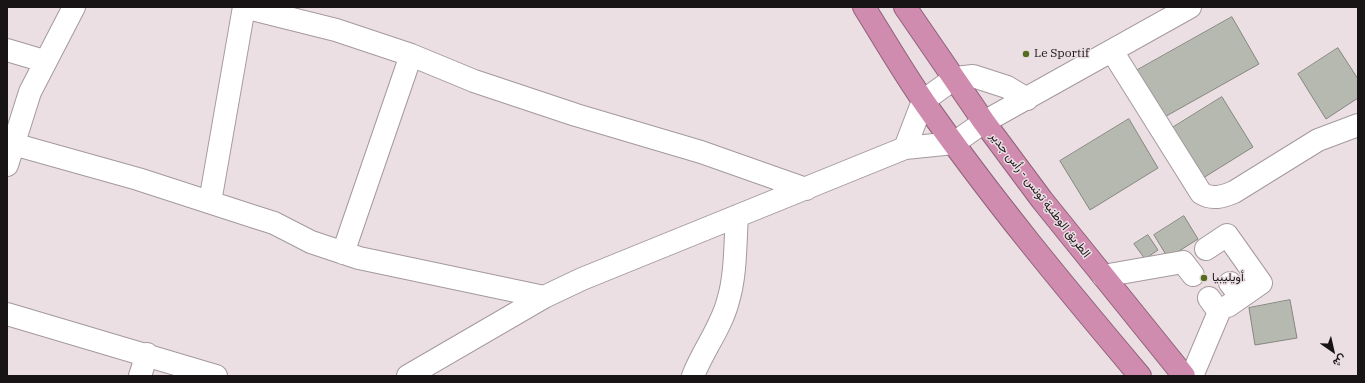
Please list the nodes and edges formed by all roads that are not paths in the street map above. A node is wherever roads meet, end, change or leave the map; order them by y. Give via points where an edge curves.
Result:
1 (74, 7) edge
2 (244, 7) edge
3 (864, 7) edge
4 (905, 7) edge
5 (1190, 7) edge
6 (7, 50) edge
7 (1112, 51) junction
8 (411, 55) junction
9 (44, 61) junction
10 (955, 78) junction
11 (1027, 98) junction
12 (923, 101) junction
13 (984, 122) junction
14 (1358, 125) edge
15 (954, 143) junction
16 (13, 144) junction
17 (905, 148) junction
18 (7, 164) edge
19 (806, 189) junction
20 (210, 202) junction
21 (737, 216) junction
22 (343, 253) junction
23 (1103, 276) junction
24 (544, 297) junction
25 (7, 314) edge
26 (147, 354) junction
27 (140, 376) edge
28 (216, 376) edge
29 (408, 376) edge
30 (693, 376) edge
31 (1140, 376) edge
32 (1184, 376) edge
33 (1192, 376) edge

1 - 9 street
2 - 8 street via 336,30
2 - 20 street
3 - 12 highway
4 - 10 highway, الطريق الوطنية تونس - رأس جدير
5 - 7 street
6 - 9 street
7 - 11 street
7 - 14 street via 1201,193 1207,197 1224,196 1234,192 1318,140
8 - 19 street via 474,81 576,115 701,152
8 - 22 street
9 - 16 street via 30,92
10 - 11 street via 973,76 1007,87
10 - 12 street
10 - 13 highway, الطريق الوطنية تونس - رأس جدير
11 - 13 street
12 - 15 highway
12 - 17 street
13 - 15 street
13 - 23 highway, الطريق الوطنية تونس - رأس جدير
15 - 17 street
15 - 31 highway via 1051,270
16 - 18 street
16 - 20 street
17 - 19 street
19 - 21 street
20 - 22 street via 274,223 311,242
21 - 24 street
21 - 30 street via 728,302
22 - 24 street
23 - 32 highway, الطريق الوطنية تونس - رأس جدير
23 - 33 street via 1188,269 1210,254 1227,235 1261,283 1236,290 1214,305
24 - 29 street
25 - 26 street
26 - 27 street
26 - 28 street

